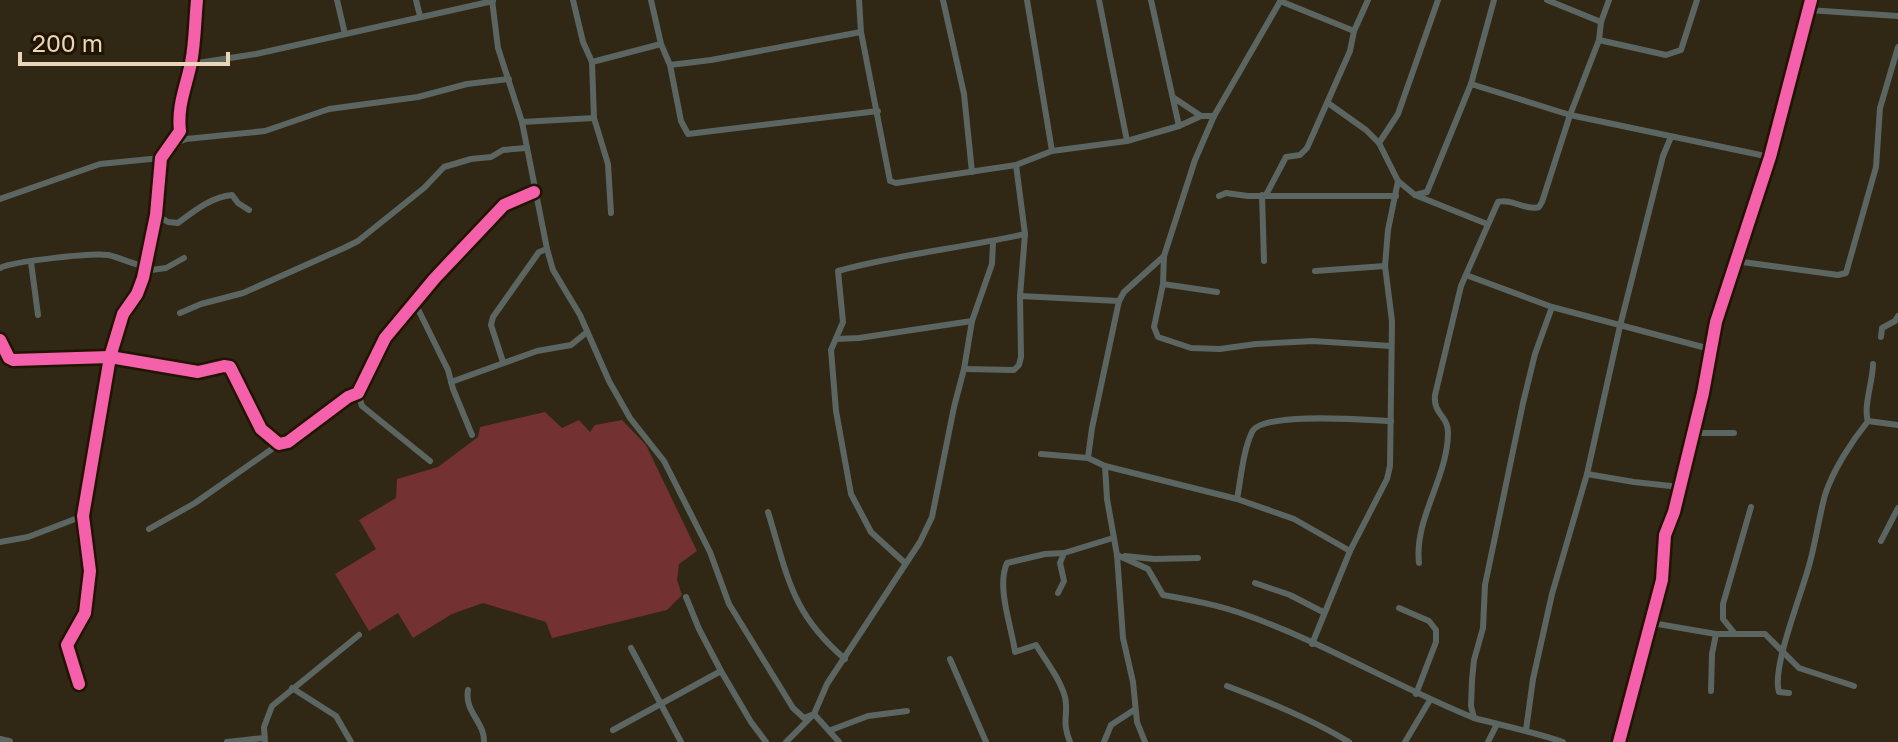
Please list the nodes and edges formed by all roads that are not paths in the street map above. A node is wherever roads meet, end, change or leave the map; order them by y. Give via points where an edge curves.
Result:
1 (197, 0) edge
2 (337, 0) edge
3 (416, 0) edge
4 (573, 0) edge
5 (651, 0) edge
6 (859, 0) edge
7 (943, 0) edge
8 (1027, 0) edge
9 (1099, 0) edge
10 (1151, 0) edge
11 (1368, 0) edge
12 (1438, 0) edge
13 (1494, 0) edge
14 (1547, 0) edge
15 (1609, 0) edge
16 (1697, 0) edge
17 (1811, 0) edge
18 (493, 1) edge
19 (1280, 1) edge
20 (1808, 10) junction
21 (420, 16) junction
22 (1898, 16) edge
23 (1601, 22) junction
24 (1354, 31) junction
25 (861, 32) junction
26 (345, 34) junction
27 (1599, 40) junction
28 (661, 44) junction
29 (1898, 47) edge
30 (592, 62) junction
31 (191, 64) junction
32 (670, 65) junction
33 (509, 79) junction
34 (1471, 84) junction
35 (1174, 98) junction
36 (1328, 103) junction
37 (878, 111) junction
38 (1570, 115) junction
39 (1201, 116) junction
40 (1214, 116) junction
41 (594, 118) junction
42 (522, 122) junction
43 (1179, 126) junction
44 (1671, 137) junction
45 (1127, 141) junction
46 (1379, 143) junction
47 (168, 146) junction
48 (526, 148) junction
49 (1052, 151) junction
50 (1770, 157) junction
51 (161, 158) junction
52 (1016, 165) junction
53 (972, 172) junction
54 (1398, 181) junction
55 (534, 192) junction
56 (1264, 195) junction
57 (1415, 195) junction
58 (1219, 196) dead end
59 (1396, 196) junction
60 (0, 199) edge
61 (249, 210) dead end
62 (611, 213) dead end
63 (156, 215) junction
64 (1487, 224) junction
65 (1025, 234) junction
66 (993, 243) junction
67 (547, 249) junction
68 (1164, 256) junction
69 (184, 258) dead end
70 (1264, 261) dead end
71 (1735, 261) junction
72 (31, 262) junction
73 (1385, 266) junction
74 (0, 268) edge
75 (144, 269) junction
76 (1315, 271) dead end
77 (1466, 275) junction
78 (1163, 284) junction
79 (1217, 292) dead end
80 (1020, 296) junction
81 (1119, 301) junction
82 (415, 303) junction
83 (1552, 307) junction
84 (180, 313) dead end
85 (38, 315) dead end
86 (1898, 316) edge
87 (972, 321) junction
88 (1620, 326) junction
89 (587, 332) junction
90 (1881, 337) dead end
91 (836, 339) junction
92 (0, 340) edge
93 (1391, 346) junction
94 (1710, 349) junction
95 (110, 357) junction
96 (503, 362) junction
97 (1873, 364) dead end
98 (964, 369) junction
99 (451, 382) junction
100 (358, 393) junction
101 (1391, 421) junction
102 (1868, 421) junction
103 (1898, 425) edge
104 (1693, 433) junction
105 (1734, 433) dead end
106 (472, 435) dead end
107 (279, 444) junction
108 (1041, 454) dead end
109 (1088, 458) junction
110 (430, 461) dead end
111 (1105, 466) junction
112 (1587, 474) junction
113 (1680, 487) junction
114 (1237, 499) junction
115 (1751, 507) dead end
116 (1898, 508) edge
117 (768, 512) dead end
118 (83, 516) junction
119 (149, 529) dead end
120 (1113, 538) junction
121 (1881, 541) dead end
122 (0, 542) edge
123 (1350, 551) junction
124 (1064, 553) junction
125 (1117, 555) junction
126 (1198, 558) dead end
127 (905, 563) junction
128 (1419, 563) dead end
129 (1255, 583) dead end
130 (1058, 593) dead end
131 (686, 597) dead end
132 (1399, 608) dead end
133 (1323, 612) junction
134 (1652, 623) junction
135 (1716, 634) junction
136 (1735, 634) junction
137 (359, 635) dead end
138 (1312, 644) junction
139 (631, 648) dead end
140 (1784, 654) junction
141 (845, 659) junction
142 (950, 659) dead end
143 (721, 671) junction
144 (79, 684) dead end
145 (1227, 686) dead end
146 (1854, 686) dead end
147 (292, 688) junction
148 (468, 690) dead end
149 (1711, 691) dead end
150 (1789, 693) dead end
151 (1416, 694) junction
152 (1430, 700) junction
153 (662, 702) junction
154 (1134, 710) junction
155 (907, 711) dead end
156 (814, 714) junction
157 (1474, 718) junction
158 (1497, 724) junction
159 (613, 730) dead end
160 (831, 730) junction
161 (1526, 730) junction
162 (0, 740) edge
163 (264, 740) edge
164 (9, 742) edge
165 (227, 742) edge
166 (351, 742) edge
167 (484, 742) edge
168 (681, 742) edge
169 (766, 742) edge
170 (786, 742) edge
171 (839, 742) edge
172 (986, 742) edge
173 (1070, 742) edge
174 (1104, 742) edge
175 (1145, 742) edge
176 (1349, 742) edge
177 (1405, 742) edge
178 (1488, 742) edge
179 (1563, 742) edge
180 (1619, 742) edge

1 - 31 street
2 - 26 street
3 - 21 street
4 - 30 street
5 - 28 street
6 - 25 street
7 - 53 street via 964,94
8 - 49 street
9 - 45 street
10 - 35 street
11 - 24 street
12 - 46 street via 1398,114
13 - 34 street
14 - 23 street
15 - 23 street
16 - 27 street via 1681,50 1666,55
17 - 20 street
18 - 21 street
18 - 33 street via 498,48
19 - 24 street
19 - 40 street
20 - 22 street
20 - 50 street
21 - 26 street
23 - 27 street
24 - 36 street
25 - 32 street
25 - 37 street
26 - 31 street
27 - 38 street
28 - 30 street
28 - 32 street
29 - 71 street via 1880,108 1876,167 1846,273
30 - 41 street
31 - 47 street via 182,89 180,131
32 - 37 street via 688,134
33 - 42 street
33 - 47 street via 329,109 265,131 186,139
34 - 38 street
34 - 57 street via 1427,192
35 - 39 street
35 - 43 street
36 - 46 street
36 - 56 street via 1307,148 1286,157
37 - 53 street via 890,181
38 - 44 street
38 - 64 street via 1539,207 1502,200
39 - 40 street
39 - 43 street
40 - 68 street
41 - 42 street
41 - 62 street via 608,164
42 - 48 street
43 - 45 street
44 - 50 street
44 - 88 street
45 - 49 street
46 - 54 street
47 - 51 street
48 - 55 street
48 - 84 street via 444,167 358,241 243,293
49 - 52 street
50 - 71 street
51 - 60 street via 100,164
51 - 63 street
52 - 53 street
52 - 65 street
54 - 57 street
54 - 59 street
55 - 67 street
55 - 82 street via 495,213
56 - 58 street
56 - 59 street
56 - 70 street
57 - 64 street
59 - 73 street
61 - 63 street via 232,195 208,202 178,223
63 - 75 street
64 - 77 street
65 - 66 street
65 - 80 street
66 - 87 street via 992,264
66 - 91 street via 838,271 843,322
67 - 89 street
67 - 96 street via 539,252 493,317
68 - 78 street
68 - 81 street
69 - 75 street via 166,268
71 - 94 street
72 - 74 street
72 - 75 street via 105,255
72 - 85 street
73 - 76 street
73 - 93 street
75 - 95 street
77 - 83 street
77 - 128 street via 1437,384 1434,406 1449,431 1444,466 1417,545
78 - 79 street
78 - 93 street via 1156,333 1191,348 1313,341
80 - 81 street
80 - 98 street via 1019,365 1014,370
81 - 109 street
82 - 99 street
82 - 100 street via 385,338
83 - 88 street
83 - 157 street via 1523,403 1485,585 1472,680
86 - 90 street via 1882,328
87 - 91 street
87 - 98 street
88 - 94 street
88 - 112 street
89 - 96 street via 571,345
89 - 156 street via 630,418 664,461 684,498 737,617 798,715
91 - 127 street via 831,350 836,411 851,494 871,532
92 - 95 street via 13,360
93 - 101 street
94 - 104 street
95 - 107 street via 198,372 230,367 261,429
95 - 118 street
96 - 99 street
97 - 102 street
98 - 127 street via 932,517
99 - 106 street
100 - 107 street
100 - 110 street via 362,406
101 - 114 street via 1314,418 1256,427
101 - 123 street via 1387,479
102 - 103 street
102 - 140 street via 1825,496
104 - 105 street
104 - 113 street
107 - 119 street
108 - 109 street
109 - 111 street
111 - 114 street
111 - 120 street
112 - 113 street
112 - 161 street via 1552,594
113 - 134 street via 1665,535
114 - 123 street via 1294,519
115 - 136 street via 1723,604 1723,619
116 - 121 street
117 - 141 street via 802,612
118 - 122 street
118 - 144 street via 89,583 85,613 67,645
120 - 124 street
120 - 125 street
123 - 133 street
124 - 130 street via 1064,581
124 - 173 street via 1007,563 1004,576 1015,652 1036,645 1058,680 1065,699 1063,727
125 - 126 street
125 - 138 street via 1148,569 1163,595 1219,606
125 - 154 street
127 - 141 street
129 - 133 street
131 - 143 street
132 - 151 street via 1429,621 1436,630
133 - 138 street
134 - 135 street
134 - 180 street
135 - 136 street
135 - 149 street
136 - 140 street via 1765,634
137 - 147 street
138 - 151 street
139 - 153 street
140 - 146 street via 1799,668
140 - 150 street via 1777,688
141 - 156 street
142 - 172 street
143 - 153 street
143 - 169 street
145 - 176 street
147 - 163 street via 267,715
147 - 166 street via 336,716
148 - 167 street via 468,708
151 - 152 street
152 - 157 street
152 - 177 street
153 - 159 street
153 - 168 street
154 - 174 street via 1111,725
154 - 175 street
155 - 160 street via 868,716
156 - 160 street
156 - 170 street
157 - 158 street
158 - 161 street
158 - 178 street
160 - 171 street
161 - 179 street
162 - 164 street
163 - 165 street

